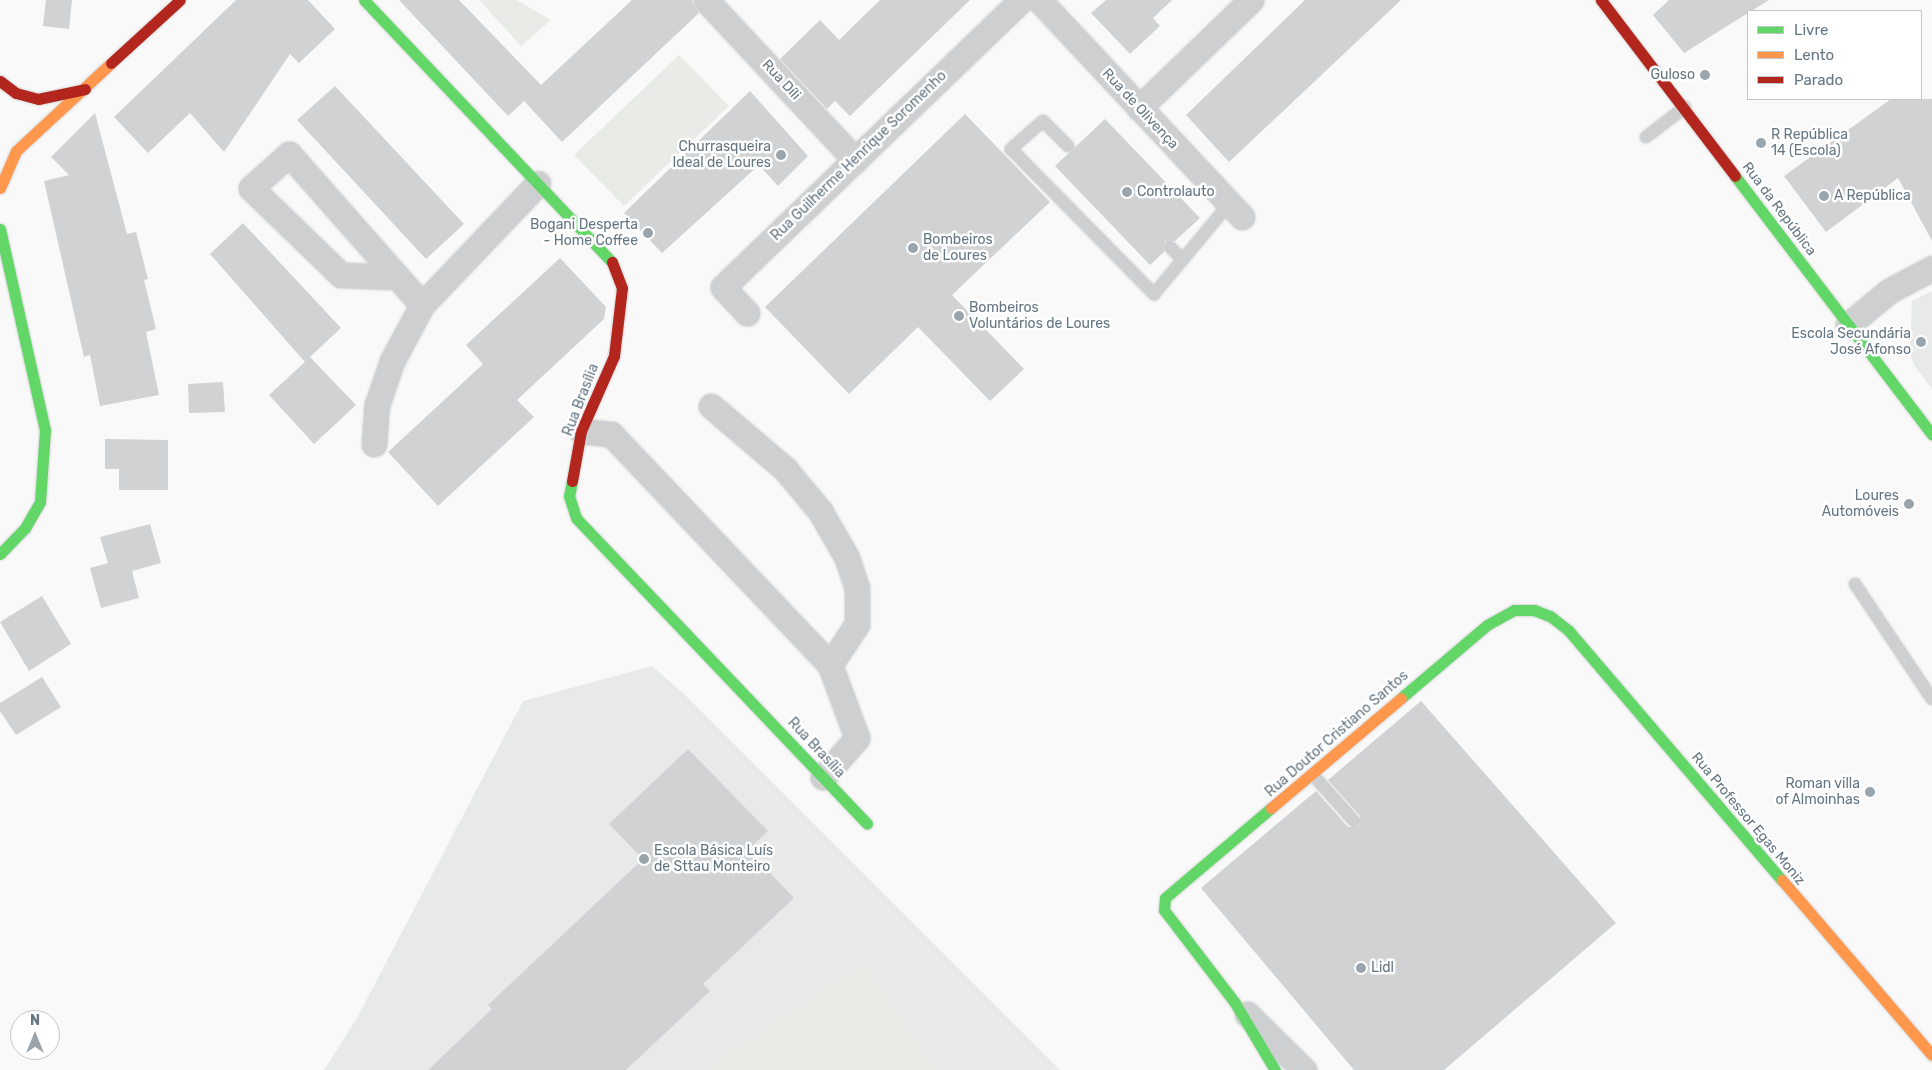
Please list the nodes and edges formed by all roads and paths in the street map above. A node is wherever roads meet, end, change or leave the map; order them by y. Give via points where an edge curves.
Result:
1 (180, 0) edge
2 (364, 0) edge
3 (706, 0) edge
4 (1021, 0) edge
5 (1039, 0) edge
6 (1251, 0) edge
7 (1601, 0) edge
8 (0, 81) edge
9 (86, 89) junction
10 (1685, 107) junction
11 (1139, 108) junction
12 (1646, 137) dead end
13 (1068, 146) dead end
14 (855, 160) junction
15 (538, 183) junction
16 (0, 188) edge
17 (1236, 210) joint
18 (0, 229) edge
19 (1170, 247) dead end
20 (1183, 260) junction
21 (1932, 268) edge
22 (397, 277) junction
23 (422, 305) junction
24 (747, 313) dead end
25 (1848, 325) junction
26 (711, 406) dead end
27 (582, 432) junction
28 (1932, 435) edge
29 (374, 444) dead end
30 (0, 554) edge
31 (1855, 584) dead end
32 (1534, 610) joint
33 (830, 665) junction
34 (1932, 699) edge
35 (1313, 775) junction
36 (823, 777) junction
37 (1354, 821) dead end
38 (867, 824) dead end
39 (1235, 1003) junction
40 (1932, 1055) edge
41 (1275, 1070) edge
42 (1304, 1070) edge

1 - 9 street
2 - 15 street, Rua Brasília
3 - 14 street, Rua Díli
4 - 14 street, Rua Guilherme Henrique Soromenho
5 - 11 street, Rua de Olivença
6 - 11 street
7 - 10 street, Rua da República
8 - 9 street via 16,93 38,99
9 - 16 street via 16,151
10 - 12 lane
10 - 25 street, Rua da República
11 - 17 street, Rua de Olivença
13 - 20 lane via 1043,121 1011,149 1154,294
14 - 24 street, Rua Guilherme Henrique Soromenho via 723,287
15 - 23 street
15 - 27 street, Rua Brasília via 610,258 622,288 614,356
17 - 20 lane
18 - 30 street via 45,430 45,471 40,502 30,520
19 - 20 lane
21 - 25 street via 1889,291
22 - 22 street via 289,154 251,188 341,275
22 - 23 street
23 - 29 street via 392,361 377,405
25 - 28 street, Rua da República
26 - 33 street via 785,469 820,511 847,558 856,588 857,624
27 - 33 street via 611,434
27 - 36 street, Rua Brasília via 569,496 576,518
31 - 34 lane
32 - 35 street, Rua Doutor Cristiano Santos via 1514,610 1486,625
32 - 40 street, Rua Professor Egas Moniz via 1569,631
33 - 36 street via 856,738
35 - 37 lane
35 - 39 street, Rua Doutor Cristiano Santos via 1165,898 1164,910
36 - 38 street, Rua Brasília
39 - 41 street
39 - 42 street

